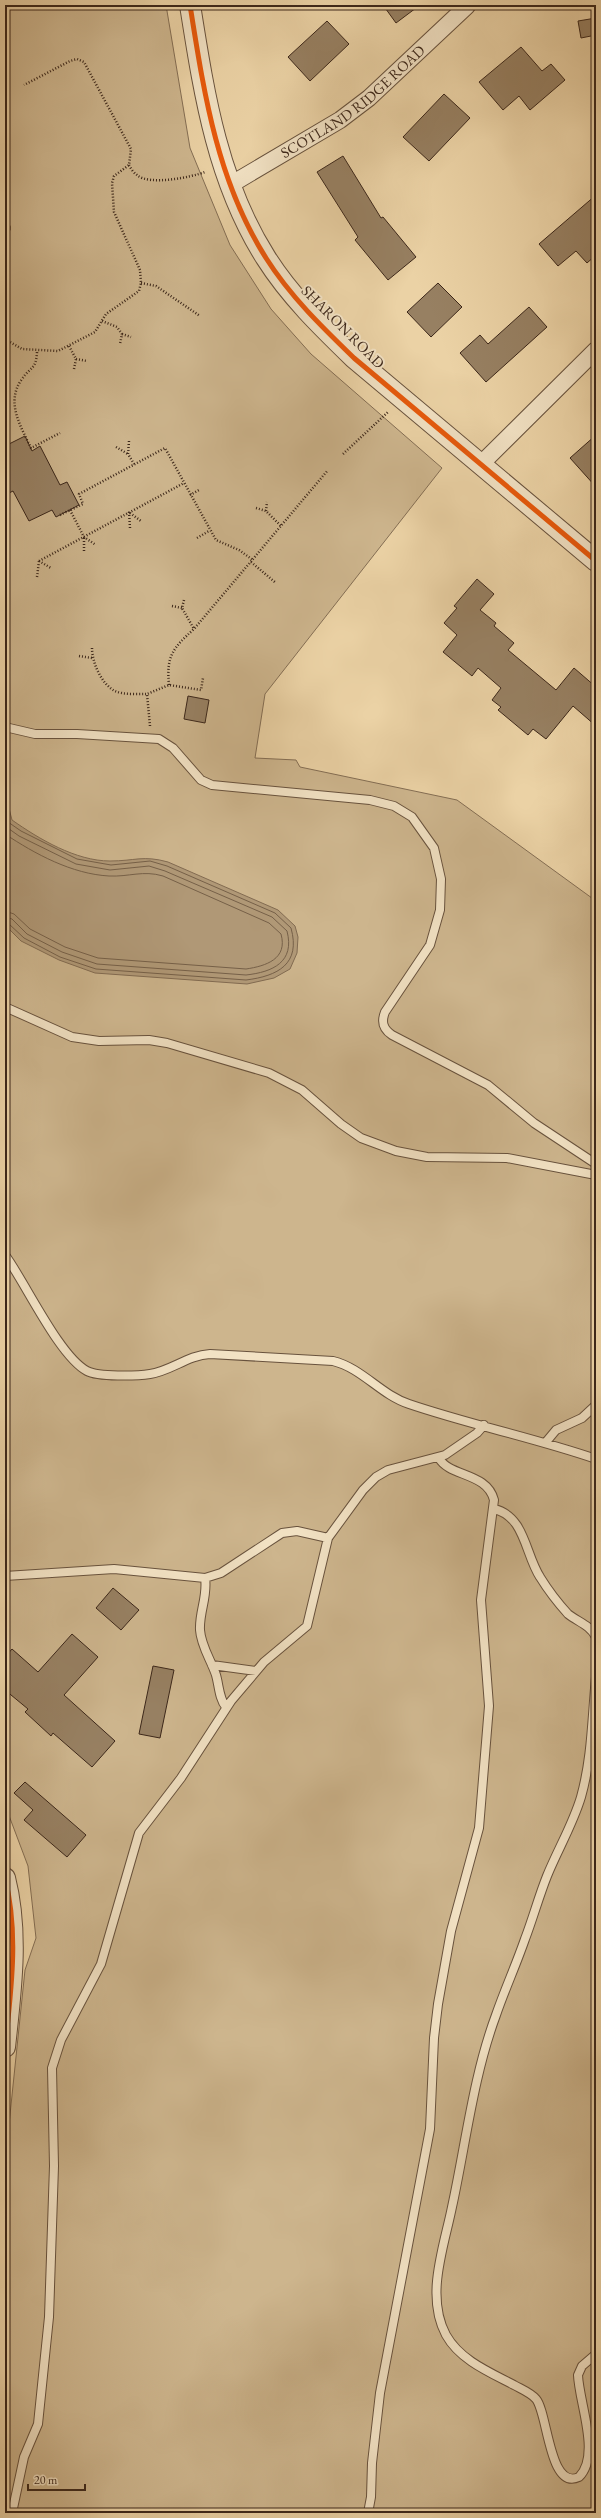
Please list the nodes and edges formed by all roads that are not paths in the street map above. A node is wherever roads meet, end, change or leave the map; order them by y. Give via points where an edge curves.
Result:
1 (190, 5) edge
2 (467, 6) dead end
3 (230, 185) junction
4 (596, 350) edge
5 (480, 465) junction
6 (596, 561) edge
7 (5, 727) edge
8 (5, 1007) edge
9 (596, 1164) edge
10 (596, 1175) edge
11 (5, 1255) edge
12 (596, 1405) edge
13 (484, 1425) junction
14 (546, 1442) junction
15 (439, 1458) junction
16 (596, 1459) edge
17 (494, 1509) junction
18 (328, 1538) junction
19 (5, 1576) edge
20 (205, 1578) junction
21 (596, 1637) edge
22 (212, 1665) junction
23 (256, 1671) junction
24 (596, 1677) edge
25 (226, 1707) junction
26 (5, 1878) edge
27 (5, 2047) edge
28 (596, 2354) edge
29 (12, 2513) edge
30 (368, 2513) edge

1 - 3 street, SHARON ROAD via 205,99 222,166
2 - 3 street, SCOTLAND RIDGE ROAD via 369,98 340,120
3 - 5 street, SHARON ROAD via 266,257 290,291 317,322 354,358
4 - 5 street
5 - 6 street, SHARON ROAD
7 - 9 lane via 35,734 151,738 167,742 201,780 212,785 370,800 394,806 412,817 432,843 436,855 441,879 440,910 427,951 385,1012 384,1027 392,1035 488,1085 534,1123
8 - 10 lane via 72,1037 98,1041 149,1040 167,1043 269,1073 302,1090 361,1138 396,1151 421,1156 507,1158
11 - 13 lane via 53,1333 77,1363 90,1372 152,1374 198,1355 210,1354 333,1361 348,1366 378,1388 405,1402
12 - 14 lane via 582,1418 556,1430
13 - 14 lane
13 - 15 lane via 477,1433
14 - 16 lane
15 - 17 lane via 443,1464 474,1478 488,1488 493,1496
15 - 18 lane via 396,1466 376,1477 354,1501
17 - 21 lane via 513,1519 543,1582 567,1612 591,1629
17 - 30 lane via 481,1600 489,1706 478,1828 453,1923 439,1997 428,2141 380,2392
18 - 20 lane via 297,1531 282,1532 221,1573
18 - 23 lane via 309,1622 304,1630 271,1655
19 - 20 lane via 114,1569
20 - 22 lane via 206,1594 200,1630
22 - 23 lane
22 - 25 lane via 222,1702
23 - 25 lane
24 - 28 lane via 591,1745 585,1782 578,1806 546,1877 484,2051 439,2266 437,2293 441,2322 453,2345 474,2364 527,2392 538,2401 544,2415 553,2457 564,2475 570,2478 579,2477 588,2462 590,2437 578,2375 582,2366
25 - 29 lane via 181,1778 139,1833 101,1964 55,2055 51,2088 54,2166 49,2318 38,2424 24,2457
26 - 27 street via 13,1946

